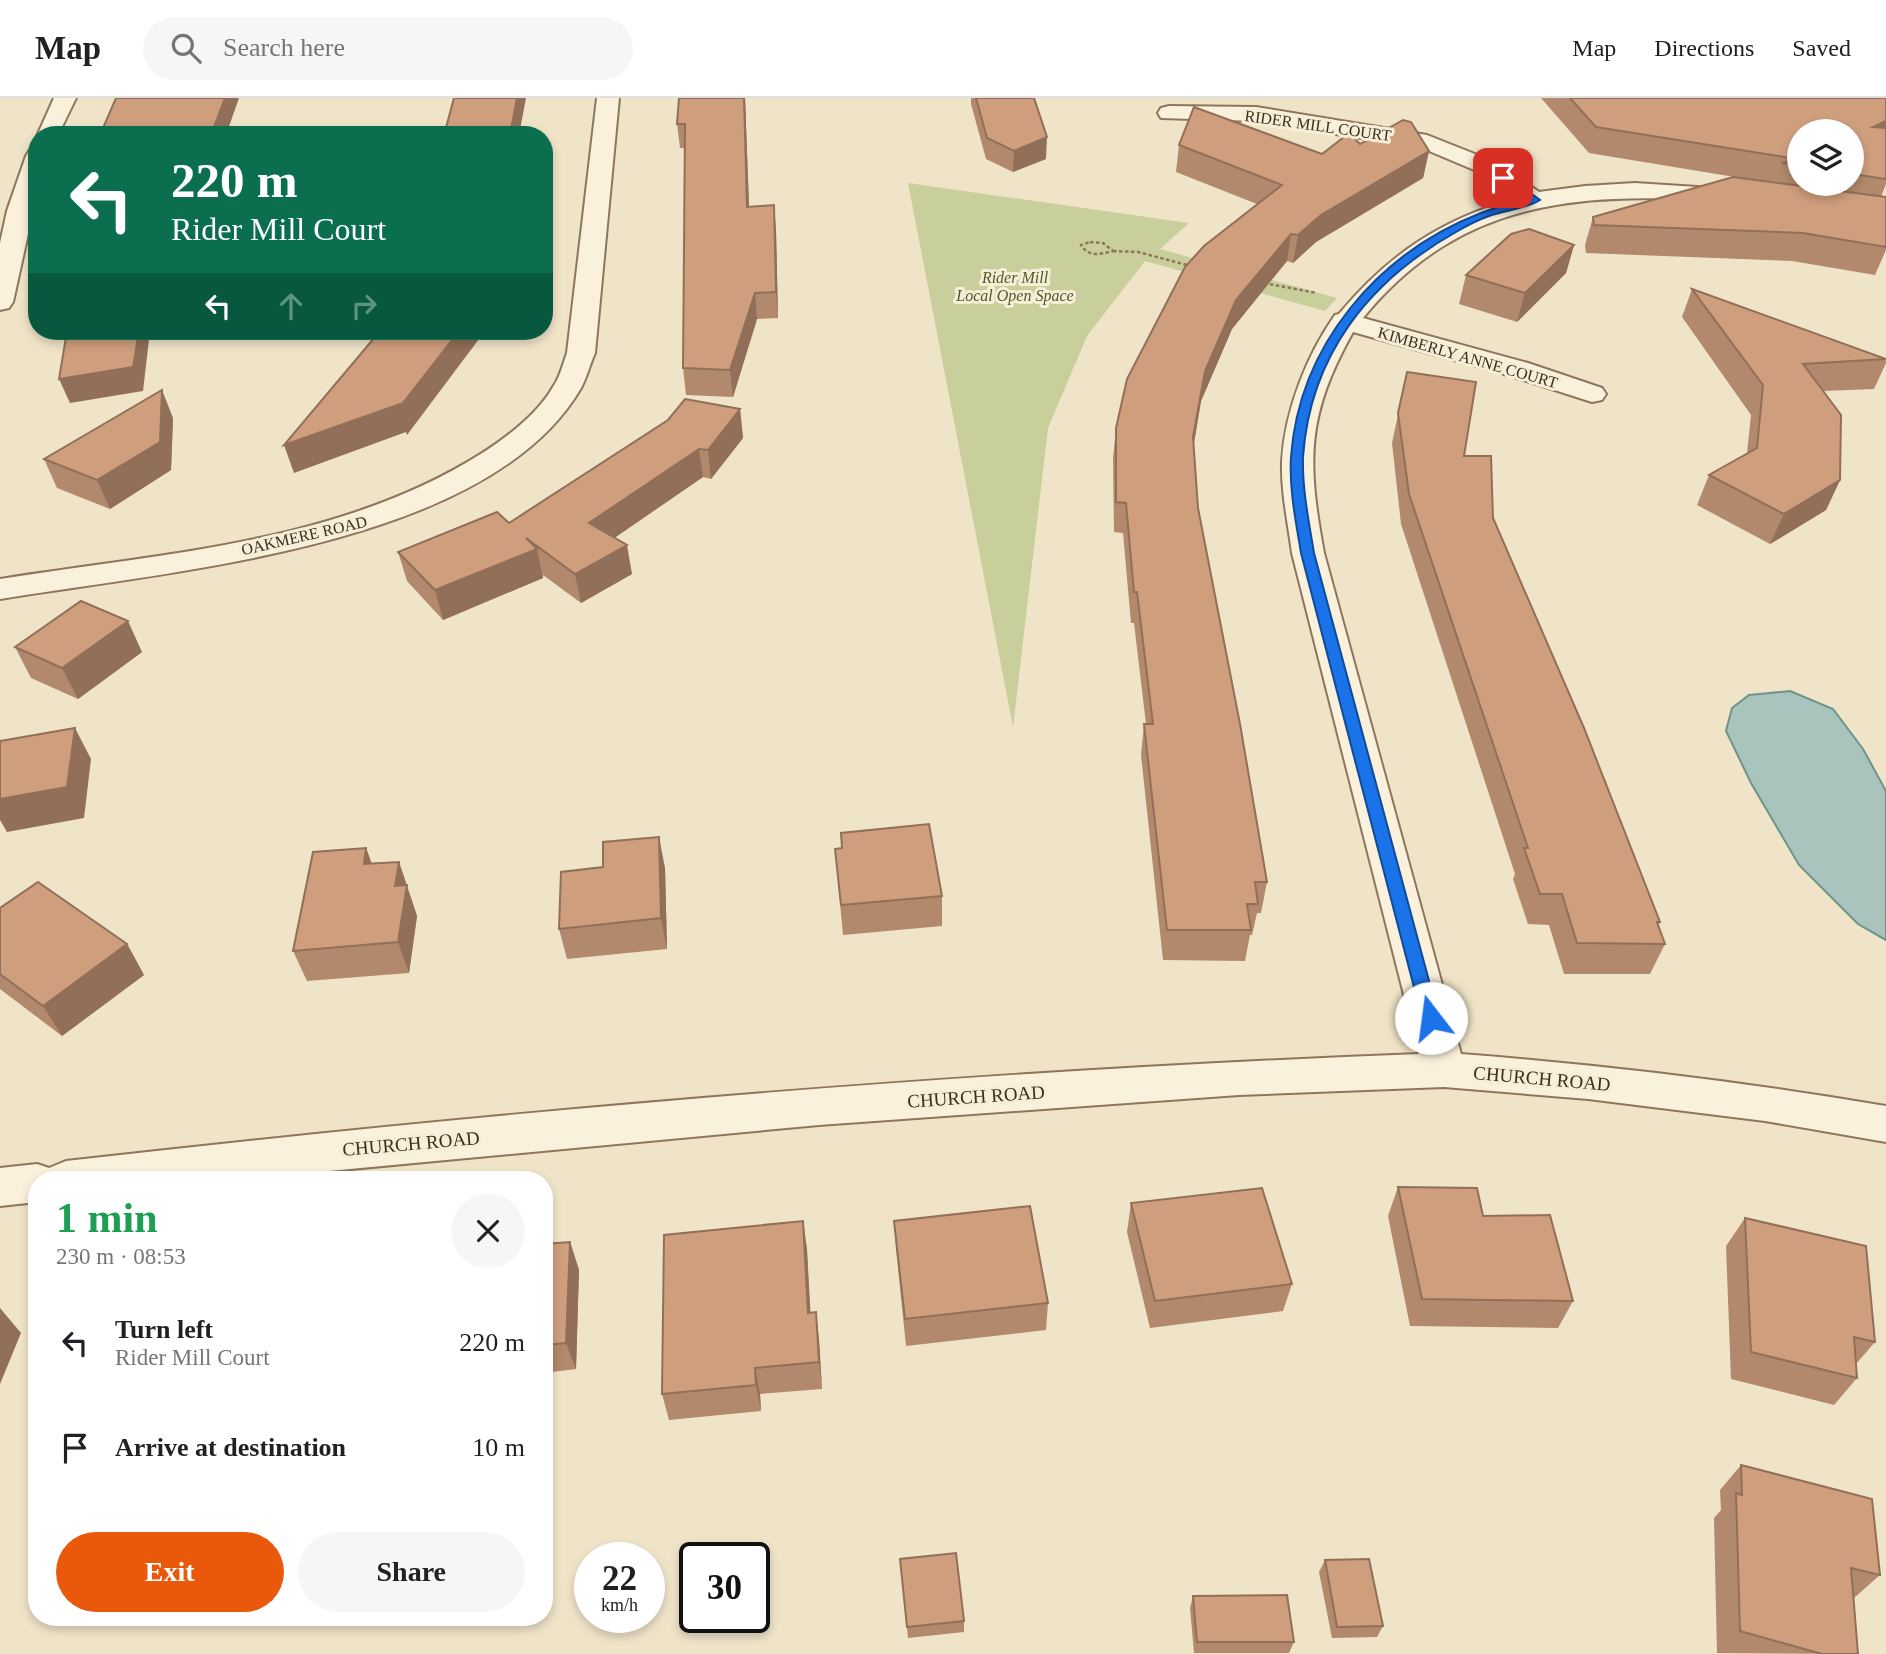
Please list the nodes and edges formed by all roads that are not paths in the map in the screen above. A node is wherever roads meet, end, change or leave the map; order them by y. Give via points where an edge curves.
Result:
1 (65, 98) edge
2 (607, 98) edge
3 (1169, 113) dead end
4 (51, 126) edge
5 (28, 184) edge
6 (1767, 198) edge
7 (1535, 200) junction
8 (0, 302) edge
9 (1351, 313) junction
10 (1592, 394) dead end
11 (0, 589) edge
12 (1444, 1070) junction
13 (1886, 1124) edge
14 (144, 1171) edge
15 (28, 1184) edge
16 (0, 1187) edge

1 - 4 street
2 - 11 street, OAKMERE ROAD via 580,353 568,386 519,441 436,493 340,529 270,547
3 - 7 street, RIDER MILL COURT via 1256,114 1427,142 1488,166
5 - 8 street
6 - 7 street via 1659,190
7 - 9 street via 1486,214 1453,230 1409,258
9 - 10 street, KIMBERLY ANNE COURT
9 - 12 street via 1317,374 1303,419 1297,458 1299,499 1308,553
12 - 13 street, CHURCH ROAD via 1588,1080
12 - 14 street, CHURCH ROAD via 1238,1078 805,1108
15 - 16 street

